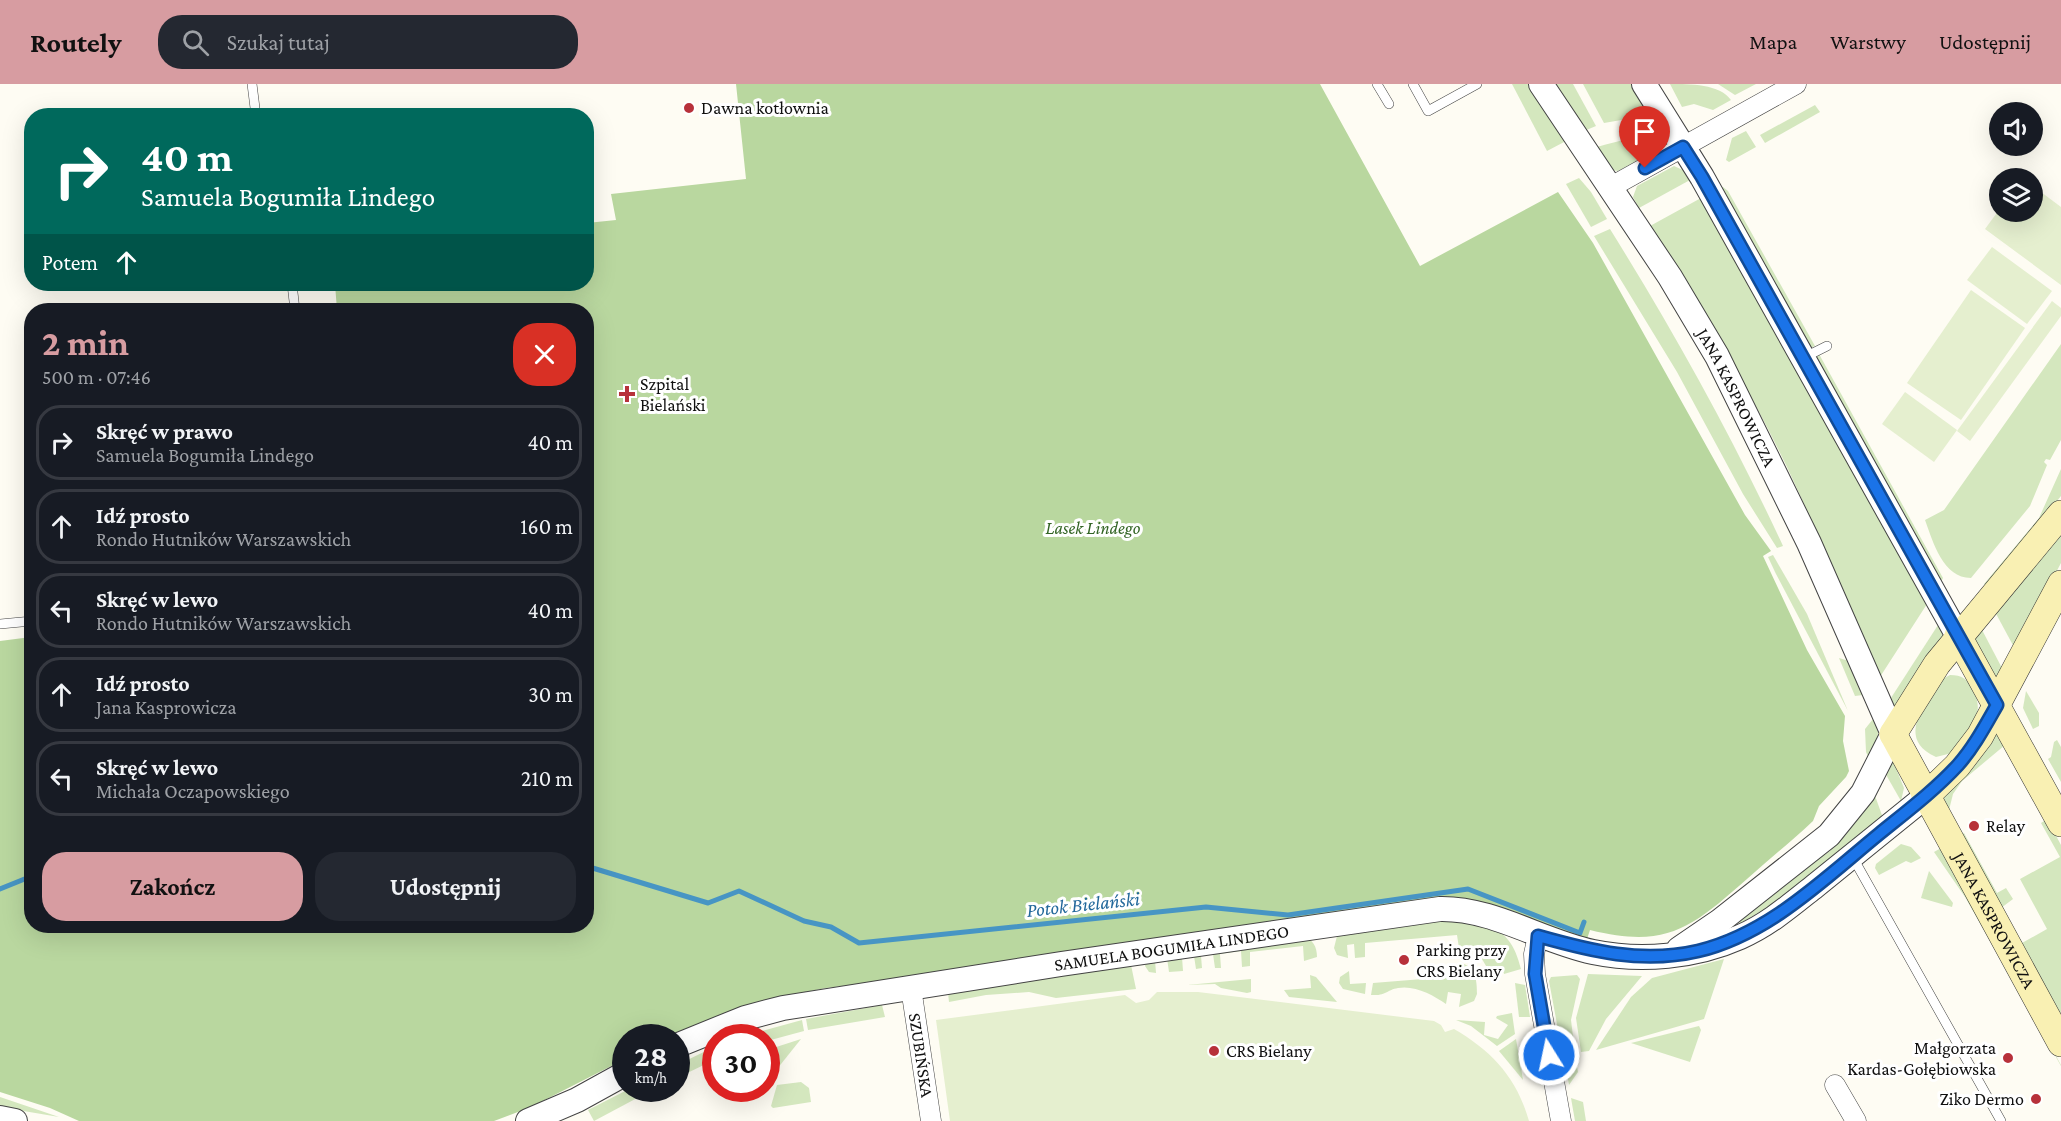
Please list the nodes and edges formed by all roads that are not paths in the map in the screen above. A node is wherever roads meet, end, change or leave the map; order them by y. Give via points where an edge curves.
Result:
1 (252, 84) edge
2 (1377, 84) edge
3 (1413, 84) edge
4 (1477, 84) edge
5 (1540, 84) edge
6 (1644, 84) edge
7 (1796, 84) edge
8 (1389, 104) dead end
9 (255, 108) edge
10 (1683, 147) junction
11 (1611, 187) junction
12 (1827, 345) dead end
13 (1803, 358) junction
14 (2061, 514) edge
15 (2061, 584) edge
16 (24, 622) edge
17 (0, 624) edge
18 (1958, 636) junction
19 (1997, 705) junction
20 (1893, 734) junction
21 (1957, 766) junction
22 (1924, 797) junction
23 (2061, 823) edge
24 (1852, 856) junction
25 (1538, 936) junction
26 (1669, 956) junction
27 (911, 988) junction
28 (690, 1039) edge
29 (2061, 1043) edge
30 (612, 1081) edge
31 (1835, 1084) dead end
32 (0, 1118) edge
33 (15, 1121) edge
34 (528, 1121) edge
35 (931, 1121) edge
36 (1561, 1121) edge
37 (1856, 1121) edge
38 (2001, 1121) edge

1 - 9 lane
2 - 8 lane
3 - 4 lane via 1428,111
5 - 11 street, JANA KASPROWICZA
6 - 10 street
7 - 10 street
10 - 11 street
10 - 13 street
11 - 20 street, JANA KASPROWICZA via 1717,356 1809,543
12 - 13 lane
13 - 18 street
14 - 18 main road
15 - 19 main road
16 - 17 lane
18 - 19 main road
18 - 20 main road via 1918,689
19 - 21 main road
19 - 23 main road
20 - 21 main road via 1917,758
20 - 22 main road, JANA KASPROWICZA
20 - 26 street via 1863,793 1829,835
21 - 22 main road
22 - 24 street, SAMUELA BOGUMIŁA LINDEGO
22 - 29 main road, JANA KASPROWICZA
24 - 26 street, SAMUELA BOGUMIŁA LINDEGO via 1759,927 1718,945
24 - 38 lane
25 - 26 street, SAMUELA BOGUMIŁA LINDEGO via 1615,956
25 - 27 street, SAMUELA BOGUMIŁA LINDEGO via 1476,911 1440,909
25 - 36 street via 1535,974
27 - 28 street, SAMUELA BOGUMIŁA LINDEGO via 769,1011
27 - 35 street, SZUBIŃSKA
30 - 34 street
31 - 37 street
32 - 33 street

